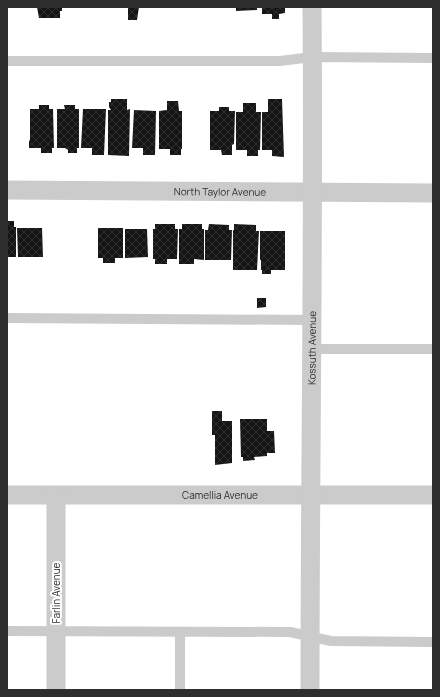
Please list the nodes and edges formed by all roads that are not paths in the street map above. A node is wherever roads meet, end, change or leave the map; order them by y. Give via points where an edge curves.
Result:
1 (312, 7) edge
2 (312, 57) junction
3 (433, 58) edge
4 (7, 61) edge
5 (7, 190) edge
6 (313, 192) junction
7 (433, 193) edge
8 (7, 318) edge
9 (312, 320) junction
10 (312, 349) junction
11 (433, 349) edge
12 (7, 495) edge
13 (310, 495) junction
14 (433, 495) edge
15 (56, 496) junction
16 (7, 631) edge
17 (56, 631) junction
18 (180, 632) junction
19 (310, 636) junction
20 (433, 642) edge
21 (56, 690) edge
22 (180, 690) edge
23 (310, 690) edge

1 - 2 street, Kossuth Avenue
2 - 3 lane
2 - 4 lane via 280,61
2 - 6 street, Kossuth Avenue
5 - 6 street, North Taylor Avenue
6 - 7 street, North Taylor Avenue
6 - 9 street, Kossuth Avenue
8 - 9 lane
9 - 10 street, Kossuth Avenue
10 - 11 lane
10 - 13 street, Kossuth Avenue
12 - 15 street, Camellia Avenue
13 - 14 street, Camellia Avenue
13 - 15 street, Camellia Avenue
13 - 19 street, Kossuth Avenue
15 - 17 street, Farlin Avenue
16 - 17 lane
17 - 18 lane
17 - 21 street, Farlin Avenue
18 - 19 lane via 290,632
18 - 22 lane
19 - 20 lane via 331,641
19 - 23 street, Kossuth Avenue

